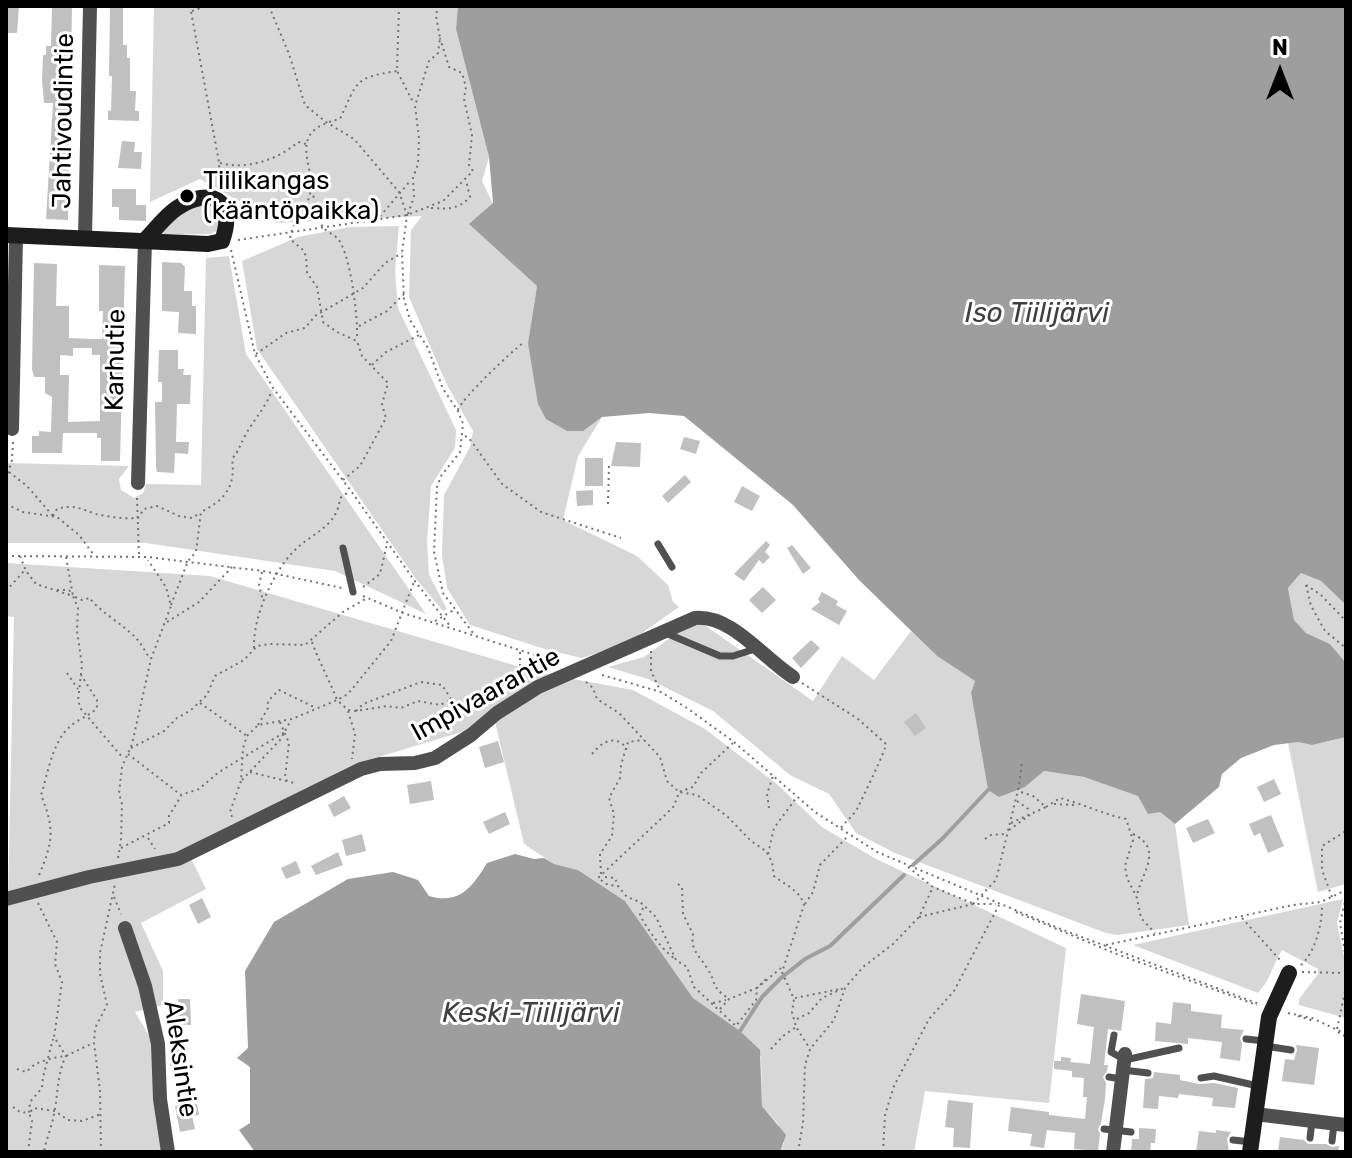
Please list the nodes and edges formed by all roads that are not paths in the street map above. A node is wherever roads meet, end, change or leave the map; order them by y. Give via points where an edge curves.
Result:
1 (90, 6) edge
2 (11, 236) edge
3 (85, 237) junction
4 (145, 240) junction
5 (12, 429) road end
6 (138, 483) road end
7 (658, 544) dead end
8 (343, 548) dead end
9 (672, 567) dead end
10 (353, 592) dead end
11 (652, 636) junction
12 (755, 649) junction
13 (793, 677) road end
14 (6, 899) edge
15 (125, 928) road end
16 (1289, 973) road end
17 (1114, 1035) dead end
18 (1246, 1039) dead end
19 (1264, 1043) junction
20 (1179, 1048) dead end
21 (1291, 1050) dead end
22 (1121, 1068) junction
23 (1148, 1073) dead end
24 (1201, 1078) dead end
25 (1258, 1086) junction
26 (1255, 1114) junction
27 (1312, 1121) junction
28 (1340, 1125) edge
29 (1310, 1138) dead end
30 (1233, 1140) dead end
31 (1332, 1141) dead end
32 (1251, 1147) edge
33 (168, 1152) edge
34 (1113, 1152) edge

1 - 3 street, Jahtivoudintie
2 - 3 street
2 - 5 street
3 - 4 street
4 - 4 street via 222,241 227,211 211,197 196,199 175,209
4 - 6 street, Karhutie
7 - 9 lane
8 - 10 lane
11 - 12 lane via 679,637 720,656
11 - 12 street, Impivaarantie via 708,617 725,623
11 - 14 street, Impivaarantie via 516,700 435,758 380,764 346,775 178,859
12 - 13 street, Impivaarantie
15 - 33 street, Aleksintie via 158,1044
16 - 19 street
17 - 22 lane via 1111,1052
18 - 19 lane
19 - 21 lane
19 - 25 street
20 - 22 lane
22 - 23 lane
22 - 34 street
24 - 25 lane
25 - 26 street
26 - 27 street
26 - 32 street
27 - 28 street
27 - 29 lane
28 - 31 lane
30 - 32 lane

